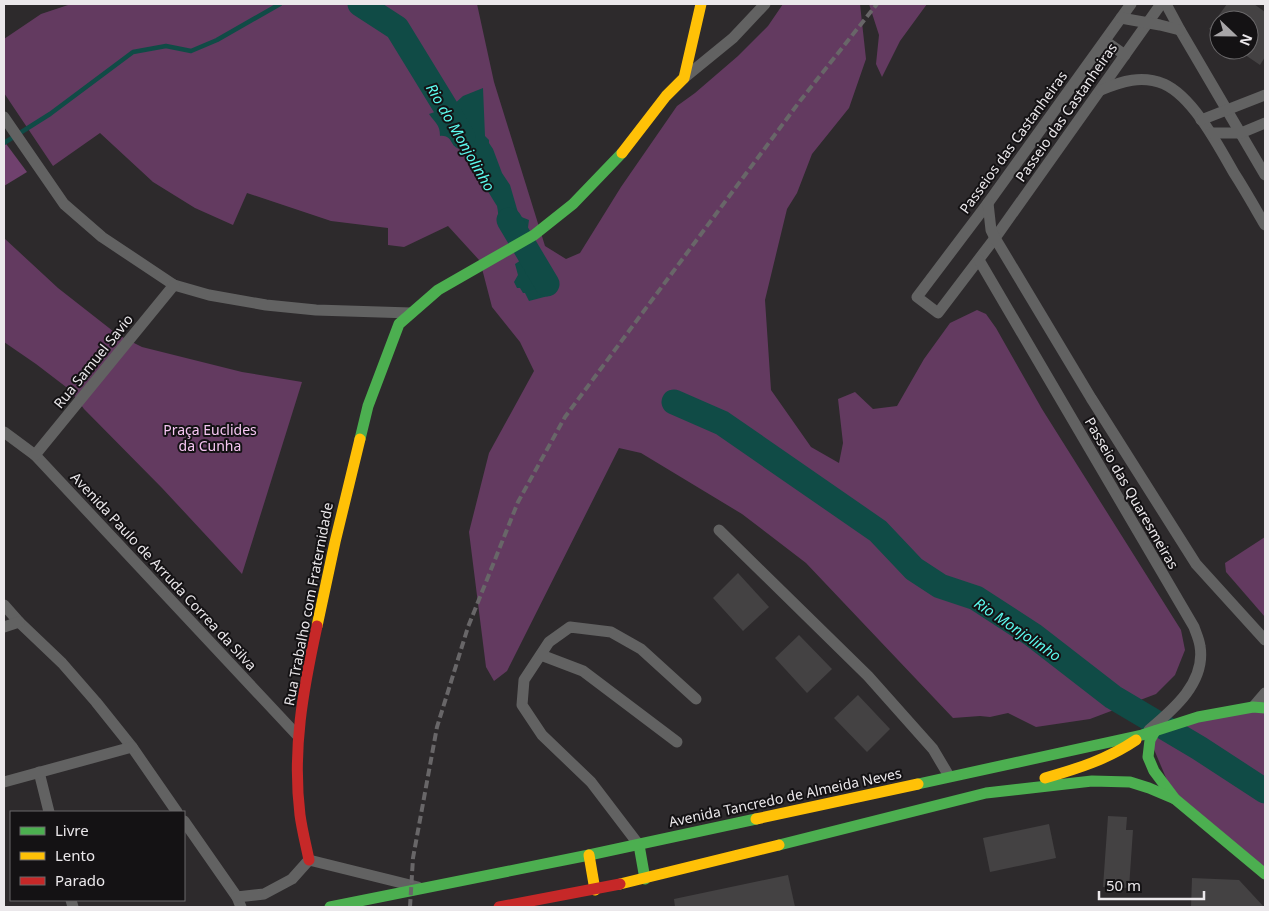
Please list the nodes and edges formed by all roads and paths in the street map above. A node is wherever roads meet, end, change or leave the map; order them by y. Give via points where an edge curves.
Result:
1 (701, 4) edge
2 (765, 4) edge
3 (1131, 4) edge
4 (1161, 4) edge
5 (1166, 4) edge
6 (1121, 18) junction
7 (1148, 23) junction
8 (1180, 30) junction
9 (1105, 41) junction
10 (1125, 55) junction
11 (684, 78) junction
12 (1100, 91) junction
13 (1265, 95) edge
14 (1226, 110) junction
15 (4, 117) edge
16 (1201, 120) junction
17 (1265, 123) edge
18 (1211, 133) junction
19 (1240, 133) junction
20 (1265, 175) edge
21 (988, 203) junction
22 (1265, 225) edge
23 (995, 238) junction
24 (979, 260) junction
25 (174, 285) junction
26 (411, 313) junction
27 (4, 432) edge
28 (35, 455) junction
29 (719, 530) dead end
30 (4, 605) edge
31 (19, 622) junction
32 (4, 627) edge
33 (1265, 640) edge
34 (541, 655) junction
35 (1265, 693) edge
36 (696, 698) dead end
37 (1253, 707) junction
38 (1265, 708) edge
39 (1149, 732) junction
40 (298, 736) junction
41 (677, 742) dead end
42 (132, 747) junction
43 (39, 772) junction
44 (949, 776) junction
45 (4, 782) edge
46 (986, 793) junction
47 (1175, 798) junction
48 (49, 811) edge
49 (176, 811) edge
50 (185, 823) edge
51 (639, 845) junction
52 (589, 855) junction
53 (309, 860) junction
54 (1265, 874) edge
55 (645, 879) junction
56 (422, 888) junction
57 (595, 890) junction
58 (239, 902) edge
59 (330, 907) edge
60 (499, 907) edge

1 - 11 main road
2 - 11 street via 733,38
3 - 6 street, Passeios das Castanheiras
4 - 7 street, Passeio das Castanheiras
5 - 8 street
6 - 7 street
6 - 9 street, Passeios das Castanheiras
7 - 8 street
7 - 10 street, Passeio das Castanheiras
8 - 14 street
9 - 10 street
9 - 21 street, Passeios das Castanheiras
10 - 12 street, Passeio das Castanheiras
11 - 26 main road, Rua Trabalho com Fraternidade via 666,96 617,160 573,204 534,235 438,290
12 - 16 street via 1134,79 1154,81 1173,89
12 - 23 street, Passeio das Castanheiras
13 - 14 street
14 - 16 street
14 - 19 street
15 - 25 street via 64,204 102,237
16 - 18 street
17 - 19 street
18 - 19 street
18 - 22 street
19 - 20 street
21 - 23 street, Passeio das Quaresmeiras
21 - 24 street, Passeios das Castanheiras via 917,297 938,313
23 - 24 street
23 - 33 street, Passeio das Quaresmeiras via 1196,564
24 - 39 street, Passeio das Quaresmeiras via 1194,627 1200,643 1199,664 1190,689
25 - 26 street via 266,305
25 - 28 street, Rua Samuel Savio
26 - 40 main road, Rua Trabalho com Fraternidade via 399,324 368,406 324,589 306,676
27 - 28 street, Avenida Paulo de Arruda Correa da Silva
28 - 40 street, Avenida Paulo de Arruda Correa da Silva
29 - 44 street via 868,676 933,749
30 - 31 street
31 - 32 street
31 - 42 street via 62,663
34 - 36 street via 549,642 570,627 611,632 641,649
34 - 41 street via 583,671
34 - 51 street via 524,680 522,705 542,735 591,782
35 - 37 street
37 - 38 main road
37 - 39 main road via 1198,717
39 - 44 main road, Avenida Tancredo de Almeida Neves
39 - 46 main road via 1101,761
39 - 47 main road via 1148,756 1154,771
40 - 53 main road, Rua Trabalho com Fraternidade via 300,816
42 - 43 street
42 - 49 street
43 - 45 street
43 - 48 street
44 - 51 main road, Avenida Tancredo de Almeida Neves
46 - 47 main road via 1092,781 1130,782
46 - 55 main road
47 - 54 main road
50 - 58 street
51 - 52 main road, Avenida Tancredo de Almeida Neves
51 - 55 main road
52 - 56 main road, Avenida Tancredo de Almeida Neves
52 - 57 main road
53 - 56 street, Avenida Tancredo de Almeida Neves
53 - 58 street via 292,879 264,894
55 - 57 main road
56 - 59 main road, Avenida Tancredo de Almeida Neves
57 - 60 main road

